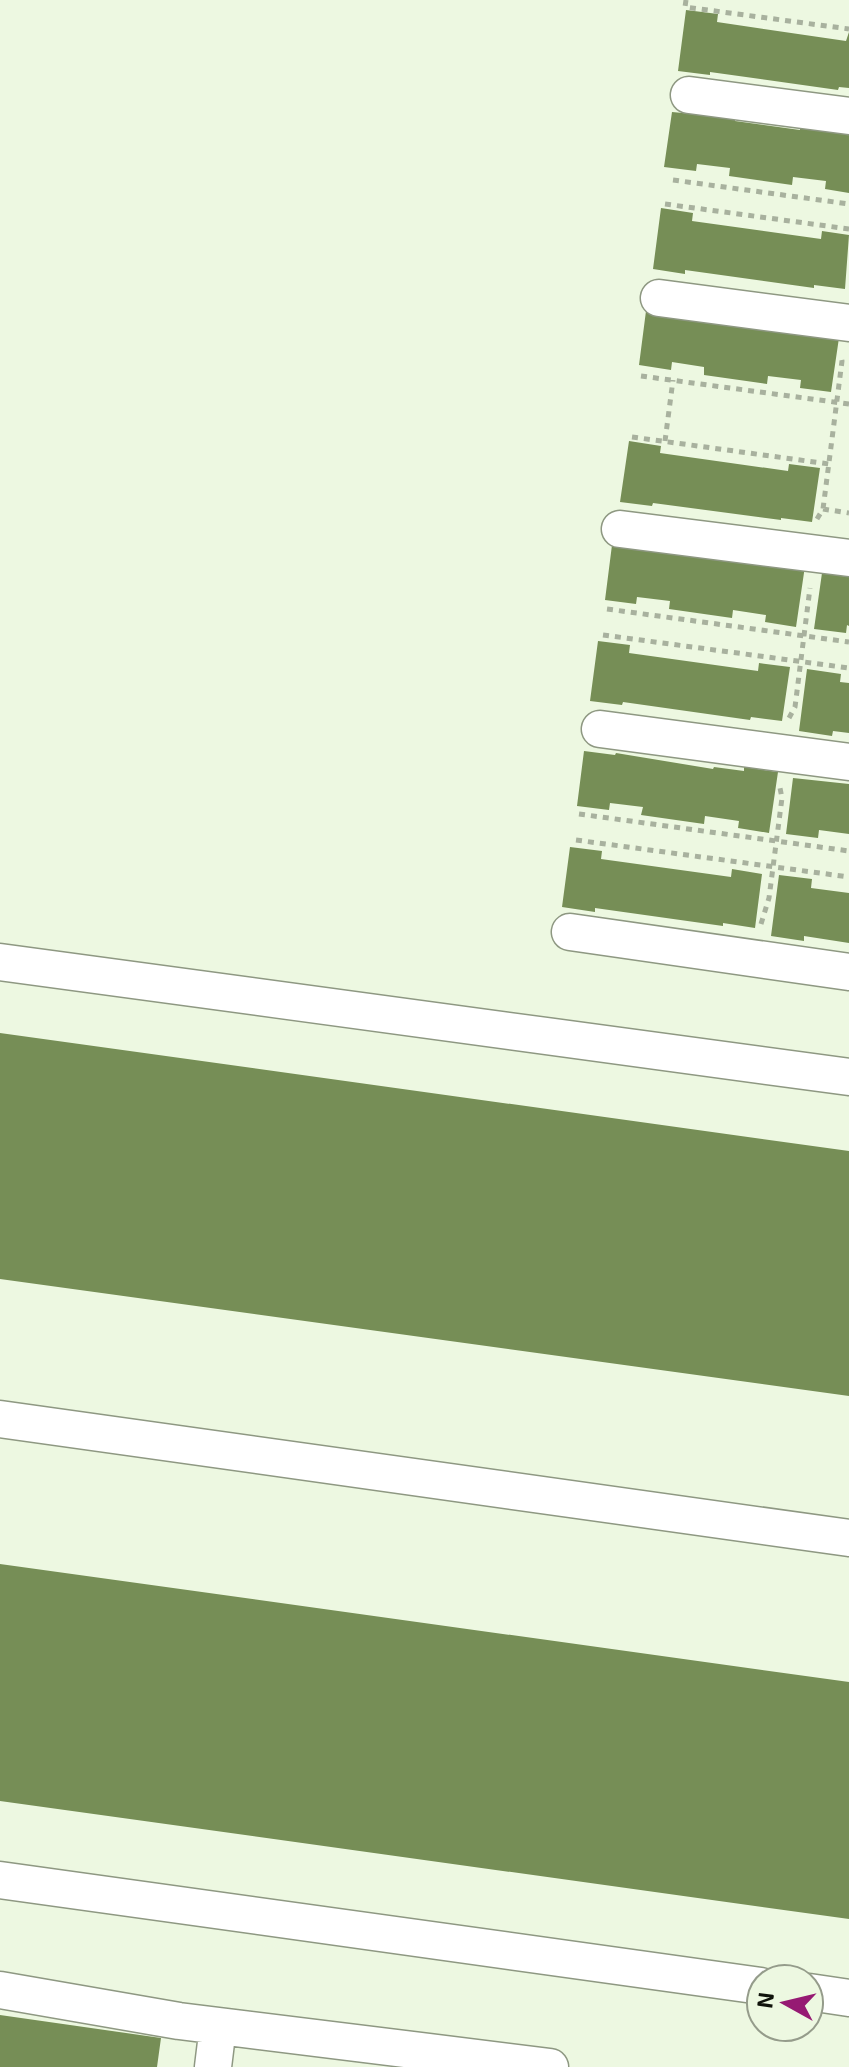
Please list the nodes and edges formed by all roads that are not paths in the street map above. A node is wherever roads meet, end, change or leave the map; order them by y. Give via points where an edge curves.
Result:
1 (689, 95) dead end
2 (849, 116) edge
3 (659, 298) dead end
4 (847, 323) edge
5 (620, 529) dead end
6 (849, 558) edge
7 (600, 729) dead end
8 (849, 762) edge
9 (570, 932) dead end
10 (0, 962) edge
11 (849, 972) edge
12 (849, 1077) edge
13 (0, 1419) edge
14 (849, 1538) edge
15 (0, 1880) edge
16 (745, 1984) edge
17 (0, 1990) edge
18 (825, 1994) edge
19 (849, 1998) edge
20 (218, 2026) junction
21 (213, 2067) edge
22 (550, 2067) edge

1 - 2 lane
3 - 4 lane
5 - 6 lane
7 - 8 lane
9 - 11 lane
10 - 12 lane
13 - 14 lane
15 - 16 lane
17 - 20 lane
18 - 19 lane
20 - 21 lane
20 - 22 lane

